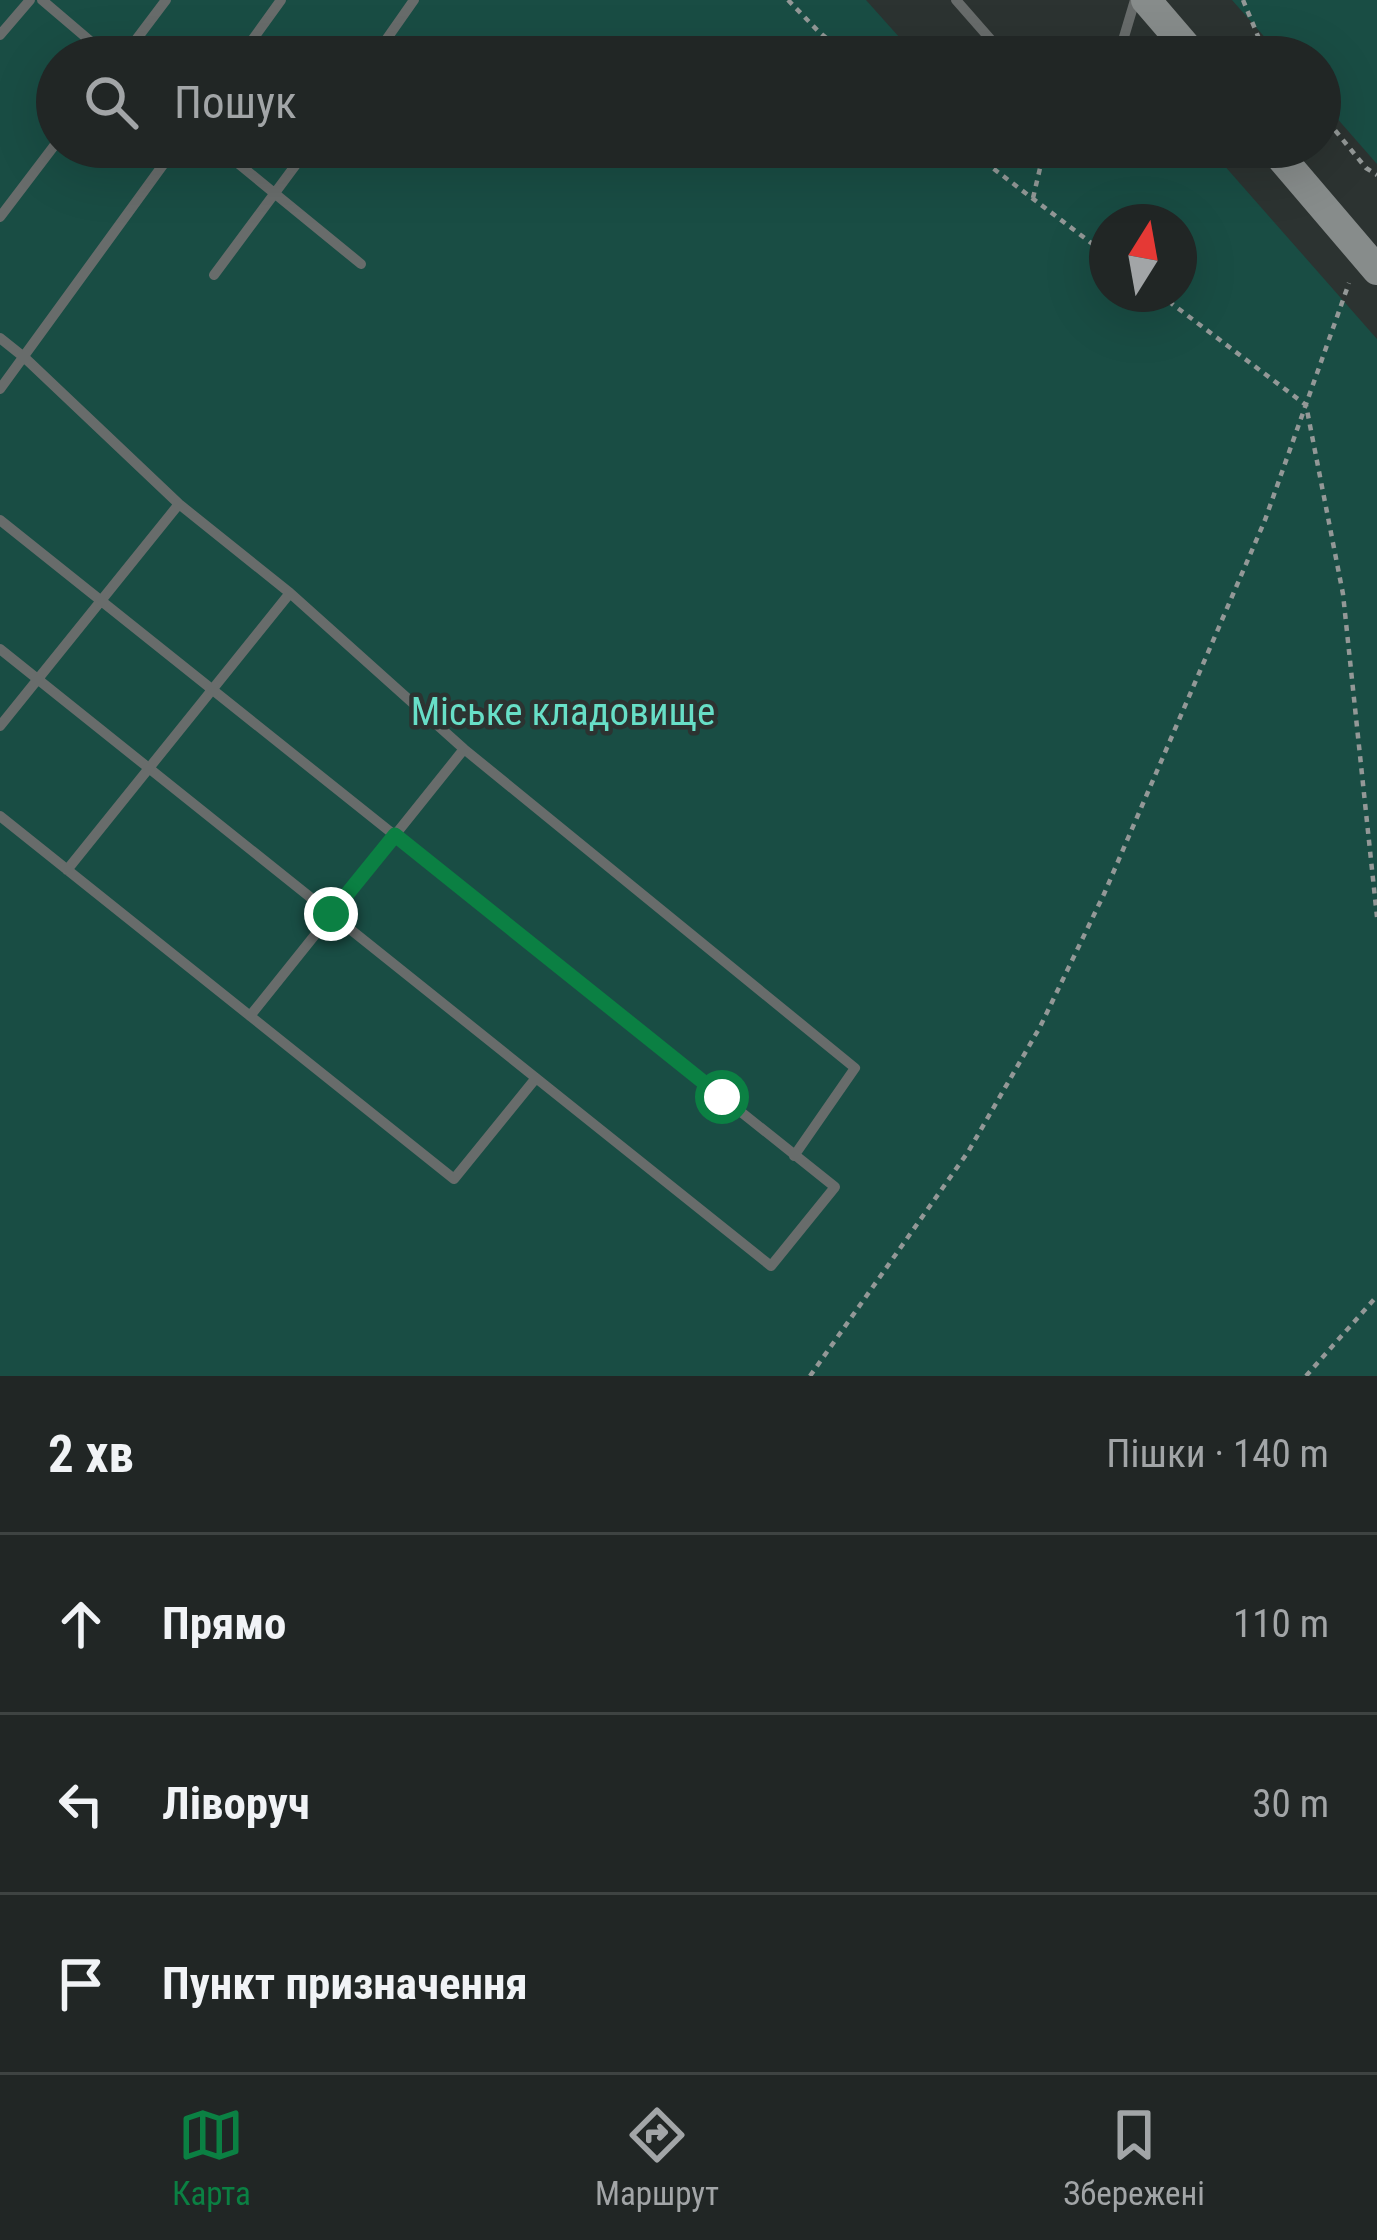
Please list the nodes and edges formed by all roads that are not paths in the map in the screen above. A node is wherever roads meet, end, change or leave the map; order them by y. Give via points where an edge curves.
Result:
1 (30, 0) edge
2 (42, 0) edge
3 (166, 0) edge
4 (281, 0) edge
5 (414, 0) edge
6 (956, 0) edge
7 (1136, 0) edge
8 (1146, 0) edge
9 (0, 35) edge
10 (84, 36) edge
11 (139, 36) edge
12 (255, 36) edge
13 (389, 36) edge
14 (988, 36) edge
15 (1125, 36) edge
16 (1177, 36) edge
17 (37, 168) edge
18 (161, 168) edge
19 (244, 168) edge
20 (294, 168) edge
21 (1290, 168) edge
22 (276, 194) junction
23 (0, 217) edge
24 (1369, 261) edge
25 (362, 264) dead end
26 (214, 275) dead end
27 (0, 338) edge
28 (25, 358) junction
29 (0, 389) edge
30 (179, 504) junction
31 (0, 520) edge
32 (290, 593) junction
33 (101, 601) junction
34 (0, 649) edge
35 (38, 679) junction
36 (213, 689) junction
37 (0, 726) edge
38 (464, 749) junction
39 (149, 768) junction
40 (0, 816) edge
41 (395, 835) junction
42 (68, 870) junction
43 (331, 914) junction
44 (250, 1016) junction
45 (536, 1078) junction
46 (794, 1156) junction

1 - 9 lane
2 - 10 lane
3 - 11 lane
4 - 12 lane
5 - 13 lane
6 - 14 lane
7 - 15 lane
8 - 16 main road
17 - 23 lane
18 - 28 lane
19 - 22 lane
20 - 22 lane
21 - 24 main road
22 - 25 lane
22 - 26 lane
27 - 28 lane
28 - 29 lane
28 - 30 lane
30 - 32 lane
30 - 33 lane
31 - 33 lane
32 - 36 lane
32 - 38 lane
33 - 35 lane
33 - 36 lane
34 - 35 lane
35 - 37 lane
35 - 39 lane
36 - 39 lane
36 - 41 lane
38 - 41 lane
38 - 46 lane via 854,1068
39 - 42 lane
39 - 43 lane
40 - 42 lane
41 - 43 lane
41 - 46 lane
42 - 44 lane
43 - 44 lane
43 - 45 lane
44 - 45 lane via 454,1179
45 - 46 lane via 771,1266 835,1187

